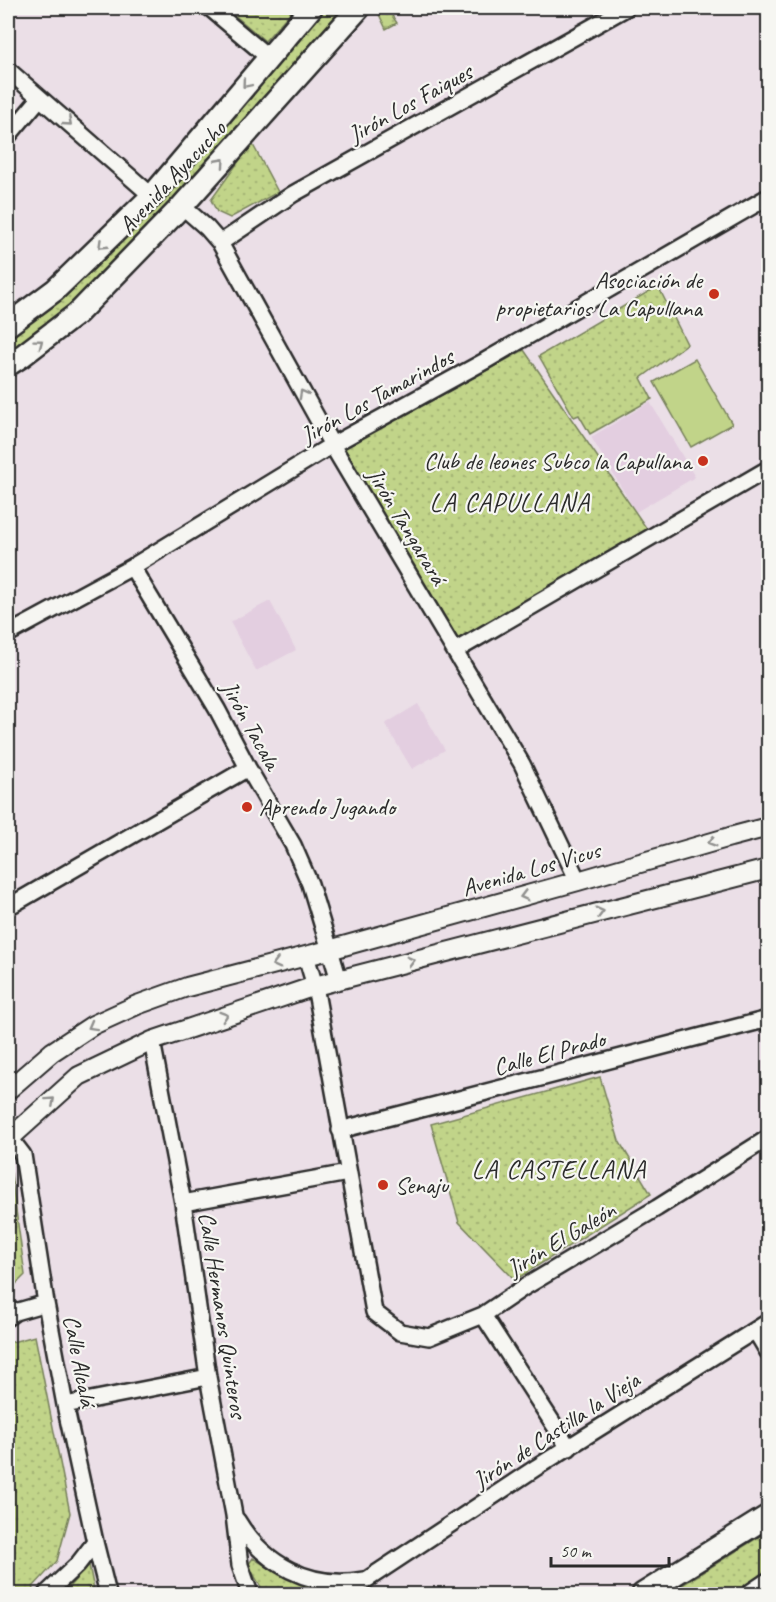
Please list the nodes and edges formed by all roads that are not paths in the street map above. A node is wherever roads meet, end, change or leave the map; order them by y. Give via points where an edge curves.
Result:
1 (210, 8) edge
2 (311, 8) edge
3 (359, 8) edge
4 (626, 8) edge
5 (268, 57) junction
6 (8, 70) edge
7 (40, 98) junction
8 (8, 136) edge
9 (152, 196) junction
10 (768, 197) edge
11 (182, 206) junction
12 (219, 243) junction
13 (8, 325) edge
14 (8, 365) edge
15 (332, 445) junction
16 (768, 469) edge
17 (132, 567) junction
18 (8, 634) edge
19 (455, 651) junction
20 (248, 768) junction
21 (768, 827) edge
22 (768, 869) edge
23 (578, 881) junction
24 (8, 907) edge
25 (329, 950) junction
26 (306, 956) junction
27 (339, 980) junction
28 (315, 986) junction
29 (768, 1019) edge
30 (152, 1041) junction
31 (8, 1090) edge
32 (340, 1130) junction
33 (768, 1138) edge
34 (9, 1139) edge
35 (348, 1173) junction
36 (183, 1203) junction
37 (46, 1303) junction
38 (483, 1315) junction
39 (8, 1317) edge
40 (768, 1322) edge
41 (755, 1330) junction
42 (768, 1352) edge
43 (208, 1377) junction
44 (65, 1405) junction
45 (569, 1448) junction
46 (234, 1515) junction
47 (768, 1516) edge
48 (95, 1542) junction
49 (370, 1579) junction
50 (768, 1584) edge
51 (46, 1594) edge
52 (108, 1594) edge
53 (250, 1594) edge
54 (345, 1594) edge
55 (643, 1594) edge
56 (753, 1594) edge

1 - 5 street
2 - 5 main road, Avenida Ayacucho
11 -> 3 main road, Avenida Ayacucho
4 - 12 street, Jirón Los Faiques via 293,194
5 -> 9 main road, Avenida Ayacucho
6 - 7 street
7 - 8 street
7 -> 9 street
9 -> 13 main road, Avenida Ayacucho via 55,290
10 - 15 street, Jirón Los Tamarindos
11 - 12 street, Jirón Tangarará
14 -> 11 main road, Avenida Ayacucho via 78,313
15 -> 12 street, Jirón Tangarará
15 - 17 street, Jirón Los Tamarindos
15 - 19 street, Jirón Tangarará
16 - 19 street
17 - 18 street, Jirón Los Tamarindos
17 - 20 street, Jirón Tacala
19 - 23 street, Jirón Tangarará via 522,764
20 - 24 street
20 - 25 street, Jirón Tacala via 293,845 310,884
21 -> 23 street, Avenida Los Vicus
27 -> 22 street
23 -> 25 street, Avenida Los Vicus
25 - 26 street, Avenida Los Vicus
25 - 27 street, Jirón Tacala
26 - 28 street
26 -> 31 street, Avenida Los Vicus via 187,987 137,1005 93,1025 52,1052
27 - 28 street
30 -> 28 street
28 - 32 street
29 - 32 street, Calle El Prado
34 -> 30 street via 79,1076
30 - 36 street, Calle Hermanos Quinteros
32 - 35 street
33 - 38 street, Jirón El Galeón
34 - 37 street, Calle Alcalá via 23,1155
35 - 36 street
35 - 38 street, Jirón El Galeón via 374,1312 400,1332 429,1337
36 - 43 street, Calle Hermanos Quinteros
37 - 39 street
37 - 44 street, Calle Alcalá
38 - 45 street
40 - 41 street, Jirón de Castilla la Vieja
41 - 42 street
41 - 45 street, Jirón de Castilla la Vieja
43 - 44 street
43 - 46 street, Calle Hermanos Quinteros
44 - 48 street, Calle Alcalá
45 - 49 street, Jirón de Castilla la Vieja
46 - 49 street, Jirón de Castilla la Vieja via 261,1551 297,1574 327,1581
46 - 53 street, Calle Hermanos Quinteros via 240,1565
47 - 55 main road
48 - 51 street
48 - 52 street, Calle Alcalá
49 - 54 street, Jirón de Castilla la Vieja
50 - 56 main road

